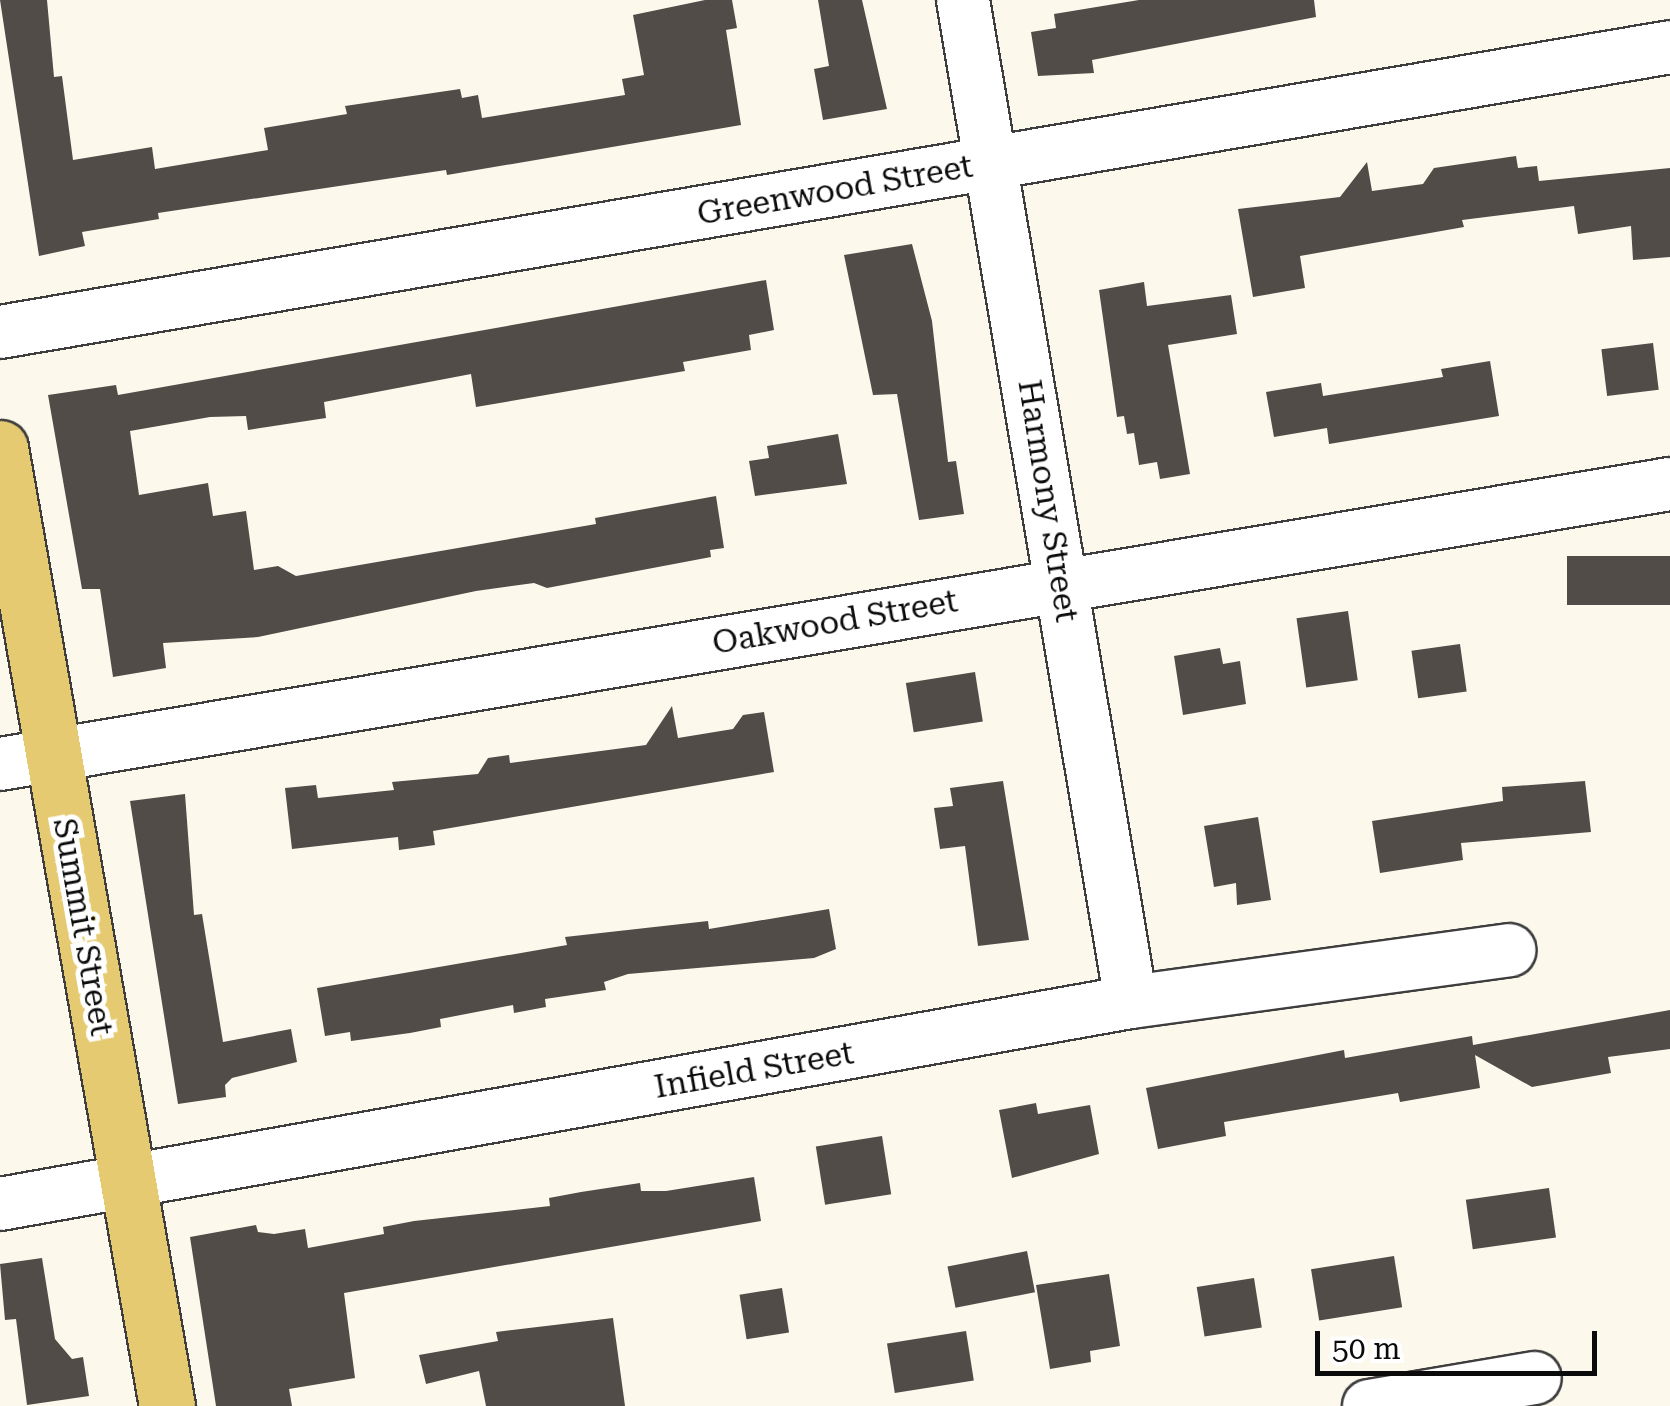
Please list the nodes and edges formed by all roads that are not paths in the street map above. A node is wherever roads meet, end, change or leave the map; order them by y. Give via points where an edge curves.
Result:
1 (962, 0) edge
2 (1670, 48) edge
3 (994, 164) junction
4 (0, 332) edge
5 (0, 448) edge
6 (1670, 484) edge
7 (1060, 583) junction
8 (54, 755) junction
9 (0, 764) edge
10 (1510, 950) dead end
11 (1131, 1002) junction
12 (128, 1182) junction
13 (0, 1204) edge
14 (1535, 1378) dead end
15 (167, 1406) edge
16 (1370, 1406) edge

1 - 3 street, Harmony Street
2 - 3 street, Greenwood Street
3 - 4 street, Greenwood Street
3 - 7 street, Harmony Street
5 - 8 main road, Summit Street
6 - 7 street, Oakwood Street
7 - 8 street, Oakwood Street
7 - 11 street, Harmony Street
8 - 9 street, Oakwood Street
8 - 12 main road, Summit Street
10 - 11 street, Infield Street
11 - 12 street, Infield Street
12 - 13 street, Infield Street
12 - 15 main road, Summit Street
14 - 16 street

